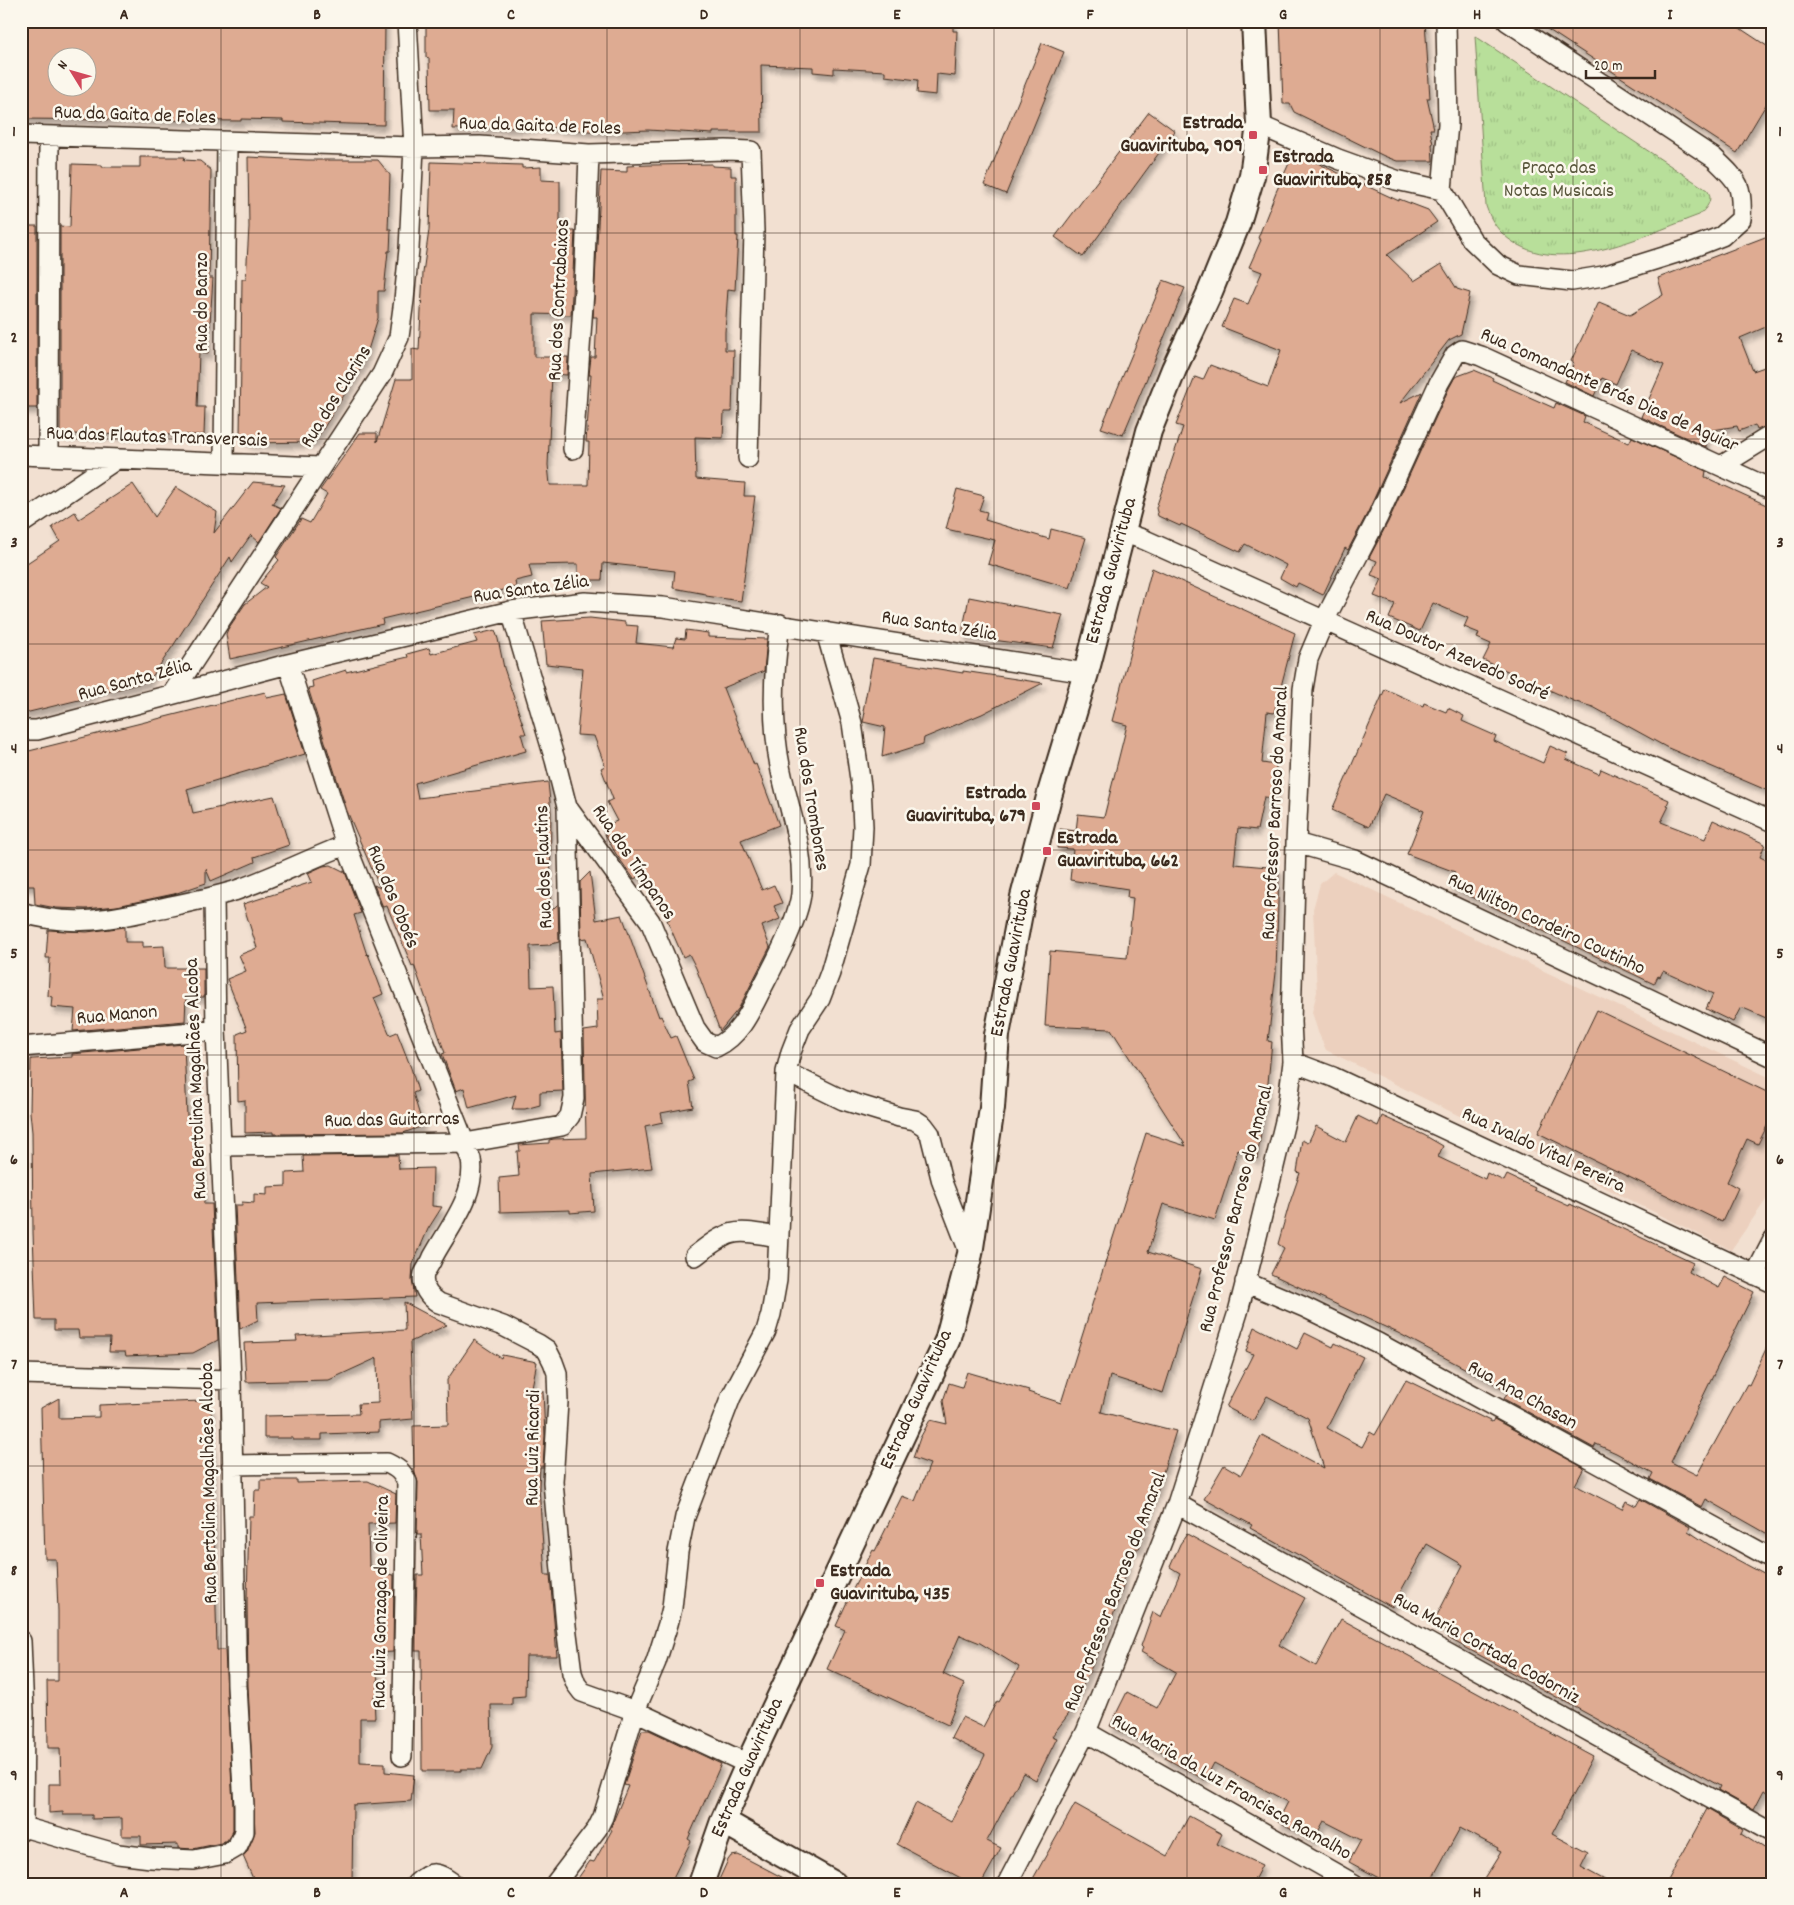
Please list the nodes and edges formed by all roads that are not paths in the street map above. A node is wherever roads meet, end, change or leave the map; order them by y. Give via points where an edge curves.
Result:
1 (407, 21) edge
2 (1254, 21) edge
3 (1446, 21) edge
4 (1508, 21) edge
5 (1259, 125) junction
6 (21, 135) edge
7 (49, 136) junction
8 (227, 142) junction
9 (414, 147) junction
10 (589, 154) junction
11 (1442, 190) junction
12 (1455, 355) joint
13 (1773, 434) edge
14 (573, 449) dead end
15 (21, 455) edge
16 (48, 456) junction
17 (748, 458) dead end
18 (117, 459) junction
19 (224, 462) junction
20 (1721, 466) junction
21 (320, 467) junction
22 (1773, 490) edge
23 (21, 524) edge
24 (1122, 532) junction
25 (511, 611) junction
26 (1324, 621) junction
27 (780, 624) junction
28 (826, 632) junction
29 (288, 664) junction
30 (1086, 673) junction
31 (172, 694) junction
32 (21, 730) edge
33 (567, 807) junction
34 (1773, 822) edge
35 (1296, 843) junction
36 (346, 845) junction
37 (214, 897) junction
38 (21, 912) edge
39 (695, 1028) joint
40 (216, 1030) junction
41 (21, 1047) edge
42 (1773, 1057) edge
43 (1293, 1062) junction
44 (786, 1072) junction
45 (562, 1126) joint
46 (465, 1143) junction
47 (222, 1146) junction
48 (779, 1237) junction
49 (1773, 1240) edge
50 (970, 1254) junction
51 (695, 1256) dead end
52 (1755, 1275) junction
53 (1245, 1282) junction
54 (1773, 1283) edge
55 (21, 1374) edge
56 (231, 1380) junction
57 (232, 1465) junction
58 (1177, 1504) junction
59 (1773, 1559) edge
60 (21, 1641) edge
61 (635, 1711) junction
62 (22, 1713) edge
63 (1086, 1732) junction
64 (402, 1756) dead end
65 (748, 1764) junction
66 (723, 1821) junction
67 (22, 1829) edge
68 (1773, 1833) edge
69 (416, 1884) edge
70 (454, 1884) edge
71 (554, 1884) edge
72 (701, 1884) edge
73 (834, 1884) edge
74 (1007, 1884) edge
75 (1354, 1884) edge

1 - 9 street, Rua dos Clarins
2 - 5 street, Estrada Guavirituba
3 - 11 street via 1448,124
4 - 11 street via 1714,158 1736,180 1742,199 1741,219 1722,236 1686,250 1603,276 1572,281 1519,275 1498,265 1472,240
5 - 11 street via 1388,177
5 - 24 street, Estrada Guavirituba via 1252,176 1238,223 1149,431
6 - 7 street, Rua da Gaita de Foles
7 - 8 street, Rua da Gaita de Foles
7 - 16 street
8 - 9 street, Rua da Gaita de Foles
8 - 19 street, Rua do Banzo
9 - 10 street, Rua da Gaita de Foles via 490,146
9 - 21 street, Rua dos Clarins via 409,249 399,337 382,374
10 - 14 street, Rua dos Contrabaixos
10 - 17 street, Rua da Gaita de Foles via 751,151 754,231
12 - 20 street, Rua Comandante Brás Dias de Aguiar via 1462,350 1481,356
12 - 26 street, Rua Professor Barroso do Amaral
13 - 20 street
15 - 16 street, Rua das Flautas Transversais
16 - 18 street, Rua das Flautas Transversais
18 - 19 street, Rua das Flautas Transversais
18 - 23 street
19 - 21 street, Rua das Flautas Transversais
20 - 22 street, Rua Comandante Brás Dias de Aguiar
21 - 31 street, Rua dos Clarins
24 - 26 street, Rua Doutor Azevedo Sodré
24 - 30 street, Estrada Guavirituba
25 - 27 street, Rua Santa Zélia via 585,602 663,607
25 - 29 street, Rua Santa Zélia
25 - 33 street, Rua dos Flautins
26 - 34 street, Rua Doutor Azevedo Sodré
26 - 35 street, Rua Professor Barroso do Amaral via 1308,659 1303,689
27 - 28 street, Rua Santa Zélia
27 - 39 street, Rua dos Trombones via 774,683 776,725 781,771 802,862 801,896 790,930 767,979 733,1036 716,1046 705,1042
28 - 30 street, Rua Santa Zélia
28 - 44 street via 852,723 862,802 861,865 830,973 820,999 800,1029
29 - 31 street, Rua Santa Zélia
29 - 36 street, Rua dos Oboés
30 - 50 street, Estrada Guavirituba via 1023,897 997,1035 992,1108
31 - 32 street, Rua Santa Zélia via 37,730
33 - 39 street, Rua dos Tímpanos via 650,921
33 - 45 street, Rua dos Flautins via 574,1098 570,1116
35 - 42 street, Rua Nilton Cordeiro Coutinho via 1355,860
35 - 43 street, Rua Professor Barroso do Amaral via 1291,1022
36 - 37 street
36 - 46 street, Rua dos Oboés
37 - 38 street via 108,920 67,921
37 - 40 street, Rua Bertolina Magalhães Alcoba
40 - 41 street, Rua Manon
40 - 47 street, Rua Bertolina Magalhães Alcoba
43 - 52 street, Rua Ivaldo Vital Pereira via 1333,1077
43 - 53 street, Rua Professor Barroso do Amaral via 1286,1117
44 - 48 street
44 - 50 street via 843,1100 915,1120 924,1126 930,1134 942,1182
45 - 46 street, Rua das Guitarras
46 - 47 street, Rua das Guitarras
46 - 61 street, Rua Luiz Ricardi via 473,1170 470,1188 424,1275 426,1291 439,1303 538,1344 547,1350 554,1362 558,1402 553,1482 572,1673 582,1692
47 - 56 street, Rua Bertolina Magalhães Alcoba
48 - 51 street via 745,1232 726,1234
48 - 61 street via 777,1280 766,1332 731,1397 685,1516 670,1616 656,1662
49 - 52 street
50 - 65 street, Estrada Guavirituba via 947,1341
52 - 54 street, Rua Ivaldo Vital Pereira
53 - 58 street, Rua Professor Barroso do Amaral
53 - 59 street, Rua Ana Chasan via 1378,1343
55 - 56 street
56 - 57 street, Rua Bertolina Magalhães Alcoba
57 - 64 street, Rua Luiz Gonzaga de Oliveira via 387,1464 403,1474 406,1482
57 - 67 street, Rua Bertolina Magalhães Alcoba via 244,1806 244,1832 237,1847 225,1854 194,1860 151,1858 118,1854
58 - 63 street, Rua Professor Barroso do Amaral
58 - 68 street, Rua Maria Cortada Codorniz
60 - 62 street
61 - 65 street, Rua Luiz Ricardi
61 - 71 street via 597,1829
62 - 67 street
63 - 74 street, Rua Professor Barroso do Amaral
63 - 75 street, Rua Maria da Luz Francisca Ramalho
65 - 66 street, Estrada Guavirituba
66 - 72 street, Estrada Guavirituba
66 - 73 street
69 - 70 street via 431,1873 441,1874

